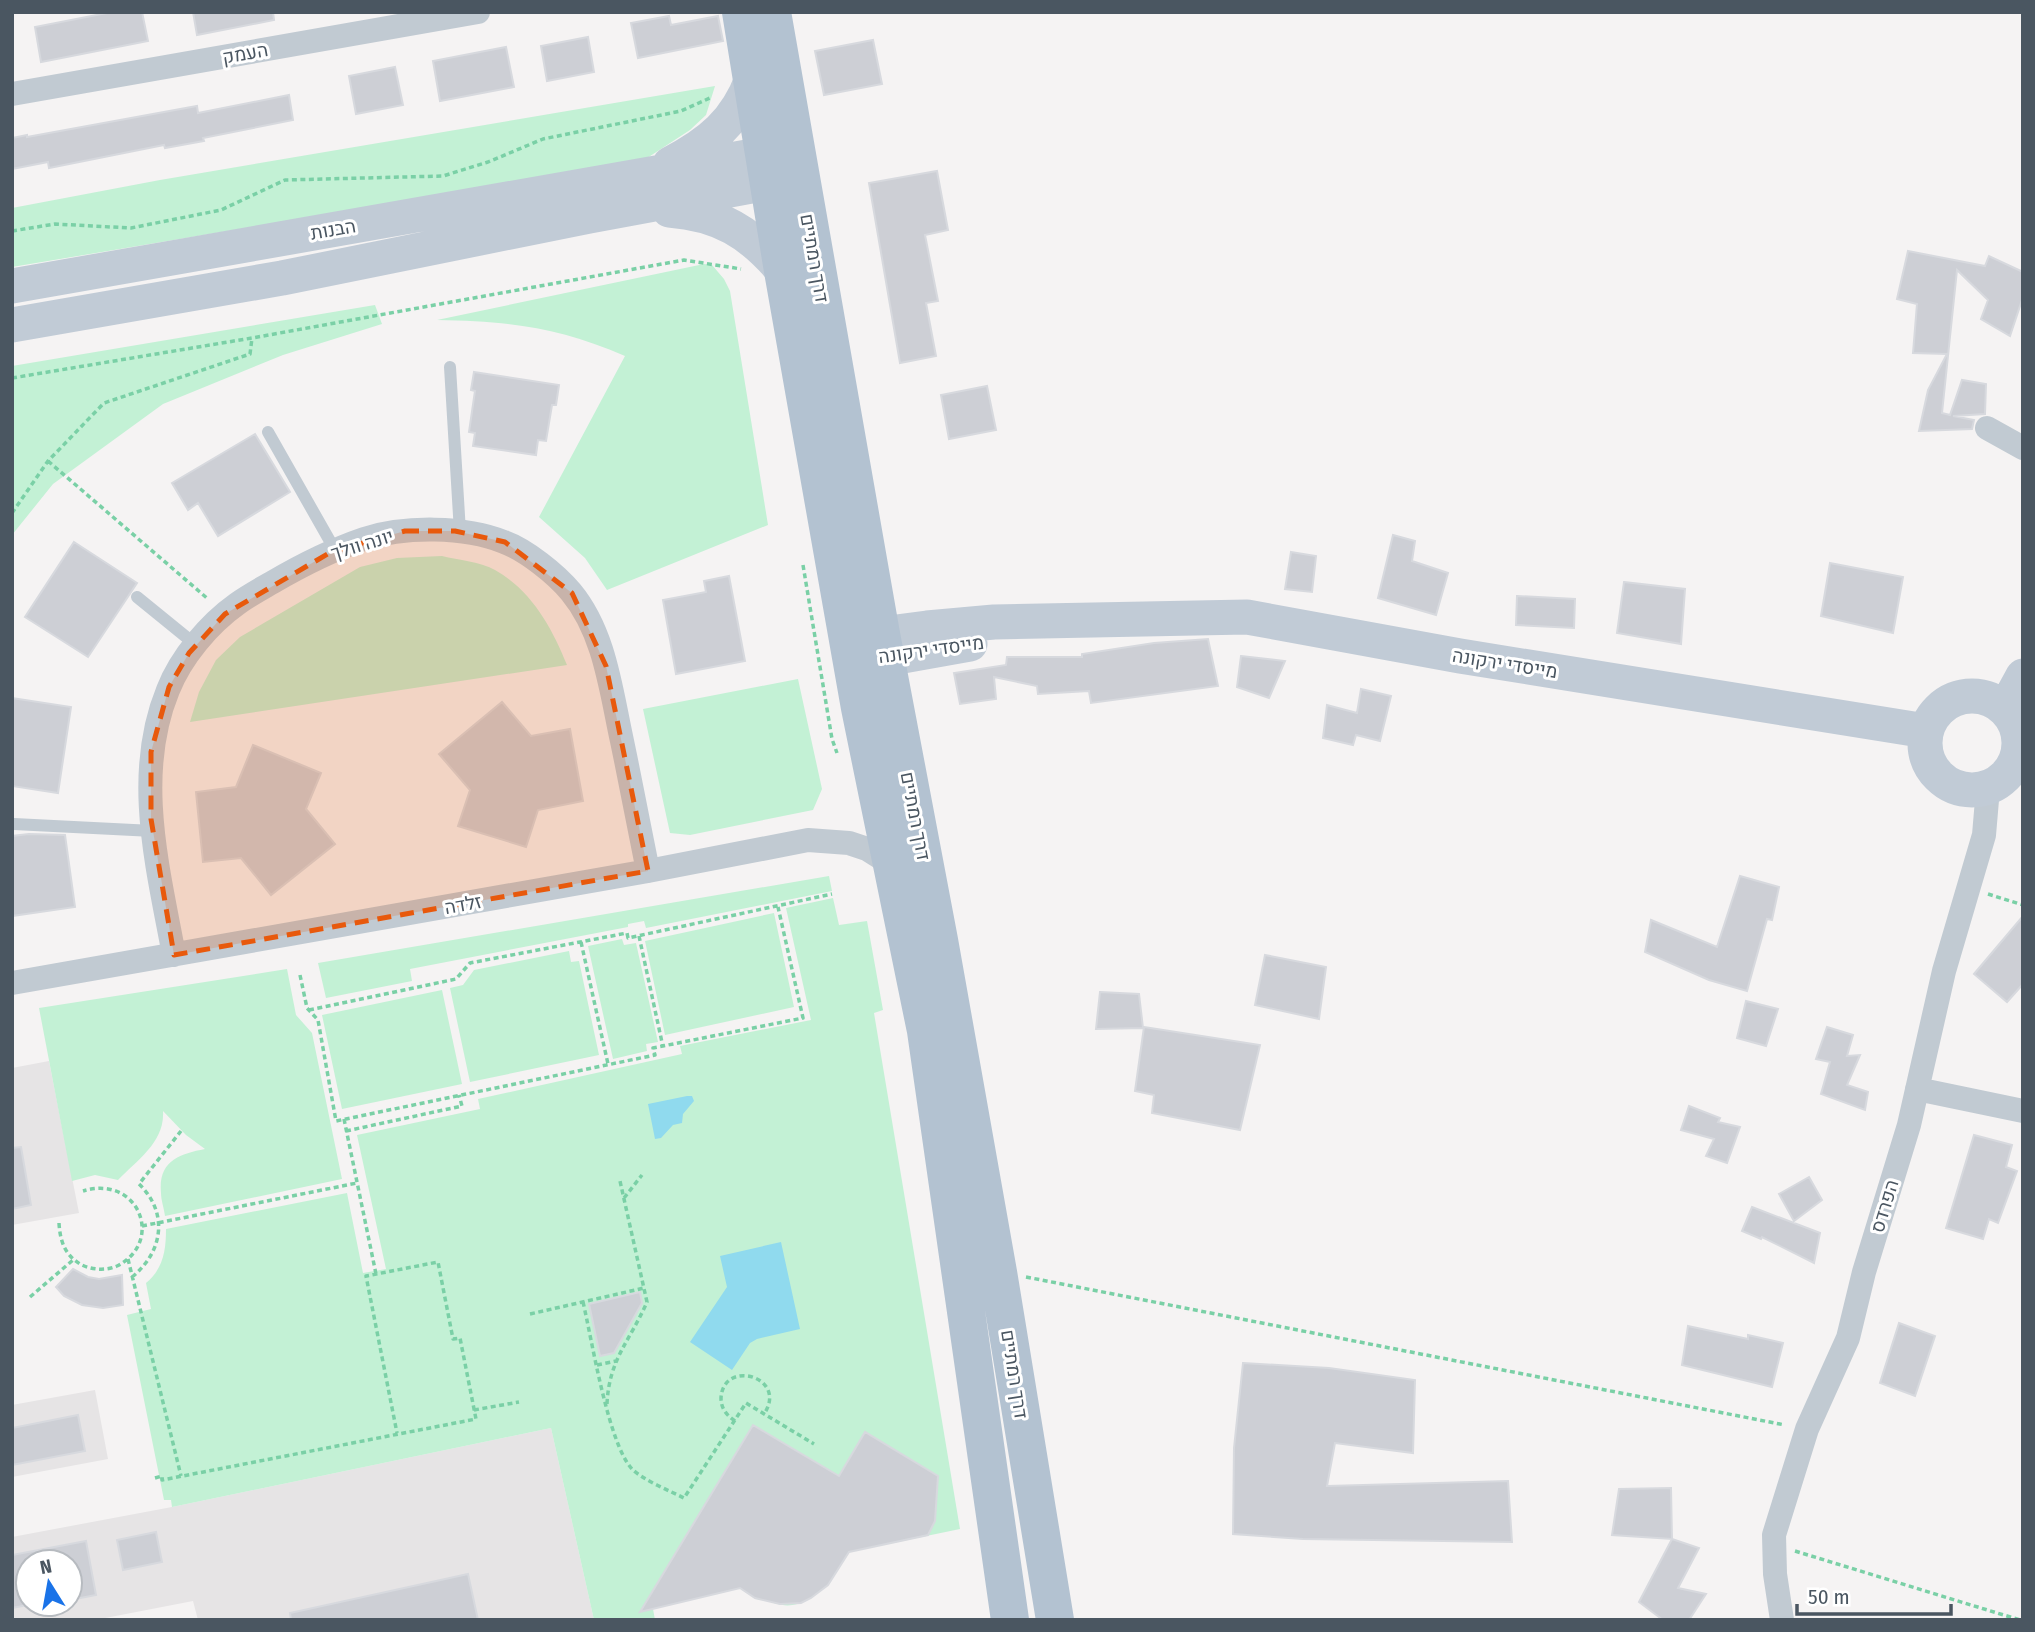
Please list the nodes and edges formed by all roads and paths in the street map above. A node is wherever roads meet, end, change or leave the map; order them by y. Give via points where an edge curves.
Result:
1 (741, 12) edge
2 (772, 12) edge
3 (463, 13) edge
4 (752, 79) junction
5 (12, 94) edge
6 (777, 166) junction
7 (653, 173) junction
8 (637, 207) junction
9 (12, 231) edge
10 (765, 272) junction
11 (12, 286) edge
12 (12, 325) edge
13 (252, 338) junction
14 (450, 367) dead end
15 (12, 378) edge
16 (1987, 428) dead end
17 (268, 432) dead end
18 (2023, 449) edge
19 (48, 461) junction
20 (12, 513) edge
21 (460, 532) junction
22 (335, 550) junction
23 (802, 555) dead end
24 (136, 597) dead end
25 (225, 614) junction
26 (196, 645) junction
27 (873, 650) junction
28 (2023, 676) edge
29 (2005, 709) junction
30 (1926, 731) junction
31 (839, 756) dead end
32 (1988, 788) junction
33 (14, 824) dead end
34 (153, 831) junction
35 (894, 866) junction
36 (648, 871) junction
37 (1967, 888) junction
38 (832, 894) dead end
39 (2023, 905) edge
40 (778, 907) junction
41 (639, 936) junction
42 (581, 943) junction
43 (174, 955) junction
44 (300, 975) dead end
45 (17, 981) edge
46 (309, 1010) junction
47 (663, 1047) junction
48 (608, 1064) junction
49 (1917, 1089) junction
50 (459, 1095) junction
51 (2023, 1111) edge
52 (344, 1119) junction
53 (181, 1131) dead end
54 (346, 1131) junction
55 (642, 1175) dead end
56 (620, 1181) dead end
57 (357, 1183) junction
58 (82, 1191) dead end
59 (624, 1198) junction
60 (60, 1223) dead end
61 (159, 1223) junction
62 (142, 1226) junction
63 (73, 1259) junction
64 (128, 1259) junction
65 (998, 1272) junction
66 (376, 1274) junction
67 (132, 1278) junction
68 (645, 1288) junction
69 (30, 1297) dead end
70 (583, 1302) junction
71 (530, 1314) dead end
72 (616, 1361) junction
73 (597, 1365) junction
74 (519, 1402) dead end
75 (474, 1410) junction
76 (607, 1410) junction
77 (764, 1414) junction
78 (735, 1420) junction
79 (1807, 1429) junction
80 (397, 1433) junction
81 (814, 1444) dead end
82 (181, 1476) junction
83 (155, 1478) dead end
84 (1775, 1545) junction
85 (1010, 1620) edge
86 (1055, 1620) edge
87 (1782, 1620) edge
88 (2020, 1620) edge

1 - 4 main road, דרך רמתיים
2 - 6 main road, דרך רמתיים
3 - 5 street, העמק
4 - 6 main road, דרך רמתיים
4 - 7 street, הבנות via 744,101 721,129 692,152
4 - 9 path via 681,111 543,139 443,176 285,180 221,210 131,228 55,224
6 - 7 street, הבנות
6 - 8 street, הבנות
6 - 10 main road, דרך רמתיים
6 - 27 main road, דרך רמתיים
7 - 11 street, הבנות
8 - 10 street, הבנות via 710,215 766,251
8 - 12 street, הבנות via 282,278
10 - 13 path via 684,260
10 - 27 main road, דרך רמתיים
13 - 15 path
13 - 19 path via 250,354 104,403
14 - 21 lane
16 - 18 street
17 - 22 lane
19 - 20 path
19 - 25 path
21 - 22 street, יונה וולך via 405,531
21 - 36 street, יונה וולך via 505,542 541,564 572,593 594,631 606,666
22 - 25 street, יונה וולך
23 - 31 path via 832,739
24 - 26 lane
25 - 26 street, יונה וולך
26 - 34 street, יונה וולך via 169,687 159,714 150,763
27 - 30 street, מייסדי ירקונה via 1084,622 1247,617
27 - 35 main road, דרך רמתיים
27 - 65 main road, דרך רמתיים via 937,927
28 - 29 street
29 - 30 street via 1991,700 1962,697 1937,711
29 - 32 street via 2013,720 2019,746 2009,771
30 - 32 street via 1928,763 1938,776 1966,790
32 - 37 street, הפרדס via 1984,835
33 - 34 lane
34 - 43 street, יונה וולך
35 - 36 street, זלדה via 849,843 808,840
35 - 85 main road, דרך רמתיים via 926,1031
36 - 43 street, זלדה
37 - 39 path
37 - 49 street, הפרדס
38 - 40 path
40 - 41 path
40 - 47 path via 803,1018
41 - 42 path via 628,939 627,933
41 - 47 path
42 - 46 path via 470,963 456,979
42 - 48 path
43 - 45 street, זלדה
44 - 46 path
46 - 52 path via 318,1020 336,1121
47 - 48 path via 653,1048 655,1055
48 - 50 path
49 - 51 street
49 - 79 street, הפרדס via 1848,1338
50 - 52 path
50 - 54 path via 462,1106
52 - 54 path
53 - 61 path via 139,1184 154,1205
54 - 57 path
55 - 59 path
56 - 59 path
57 - 61 path
57 - 66 path
58 - 62 path via 96,1187 122,1193 139,1213
59 - 68 path
60 - 63 path via 60,1237
61 - 62 path
61 - 67 path via 154,1252
62 - 64 path via 141,1240
63 - 64 path via 98,1270
63 - 69 path
64 - 67 path
65 - 79 path
65 - 86 main road, דרך רמתיים
66 - 75 path via 438,1262 453,1339 460,1338
66 - 80 path via 366,1276
67 - 82 path
68 - 70 path
68 - 72 path via 647,1302
70 - 71 path
70 - 73 path
72 - 73 path
72 - 76 path
73 - 76 path
74 - 75 path
75 - 80 path via 476,1419
76 - 78 path via 623,1456 633,1470 684,1499
77 - 78 path via 746,1403
77 - 78 path via 769,1401 765,1385 752,1376 737,1376 721,1394 723,1410
77 - 81 path
79 - 84 street, הפרדס via 1774,1535
80 - 82 path
82 - 83 path
84 - 87 street, הפרדס
84 - 88 path

